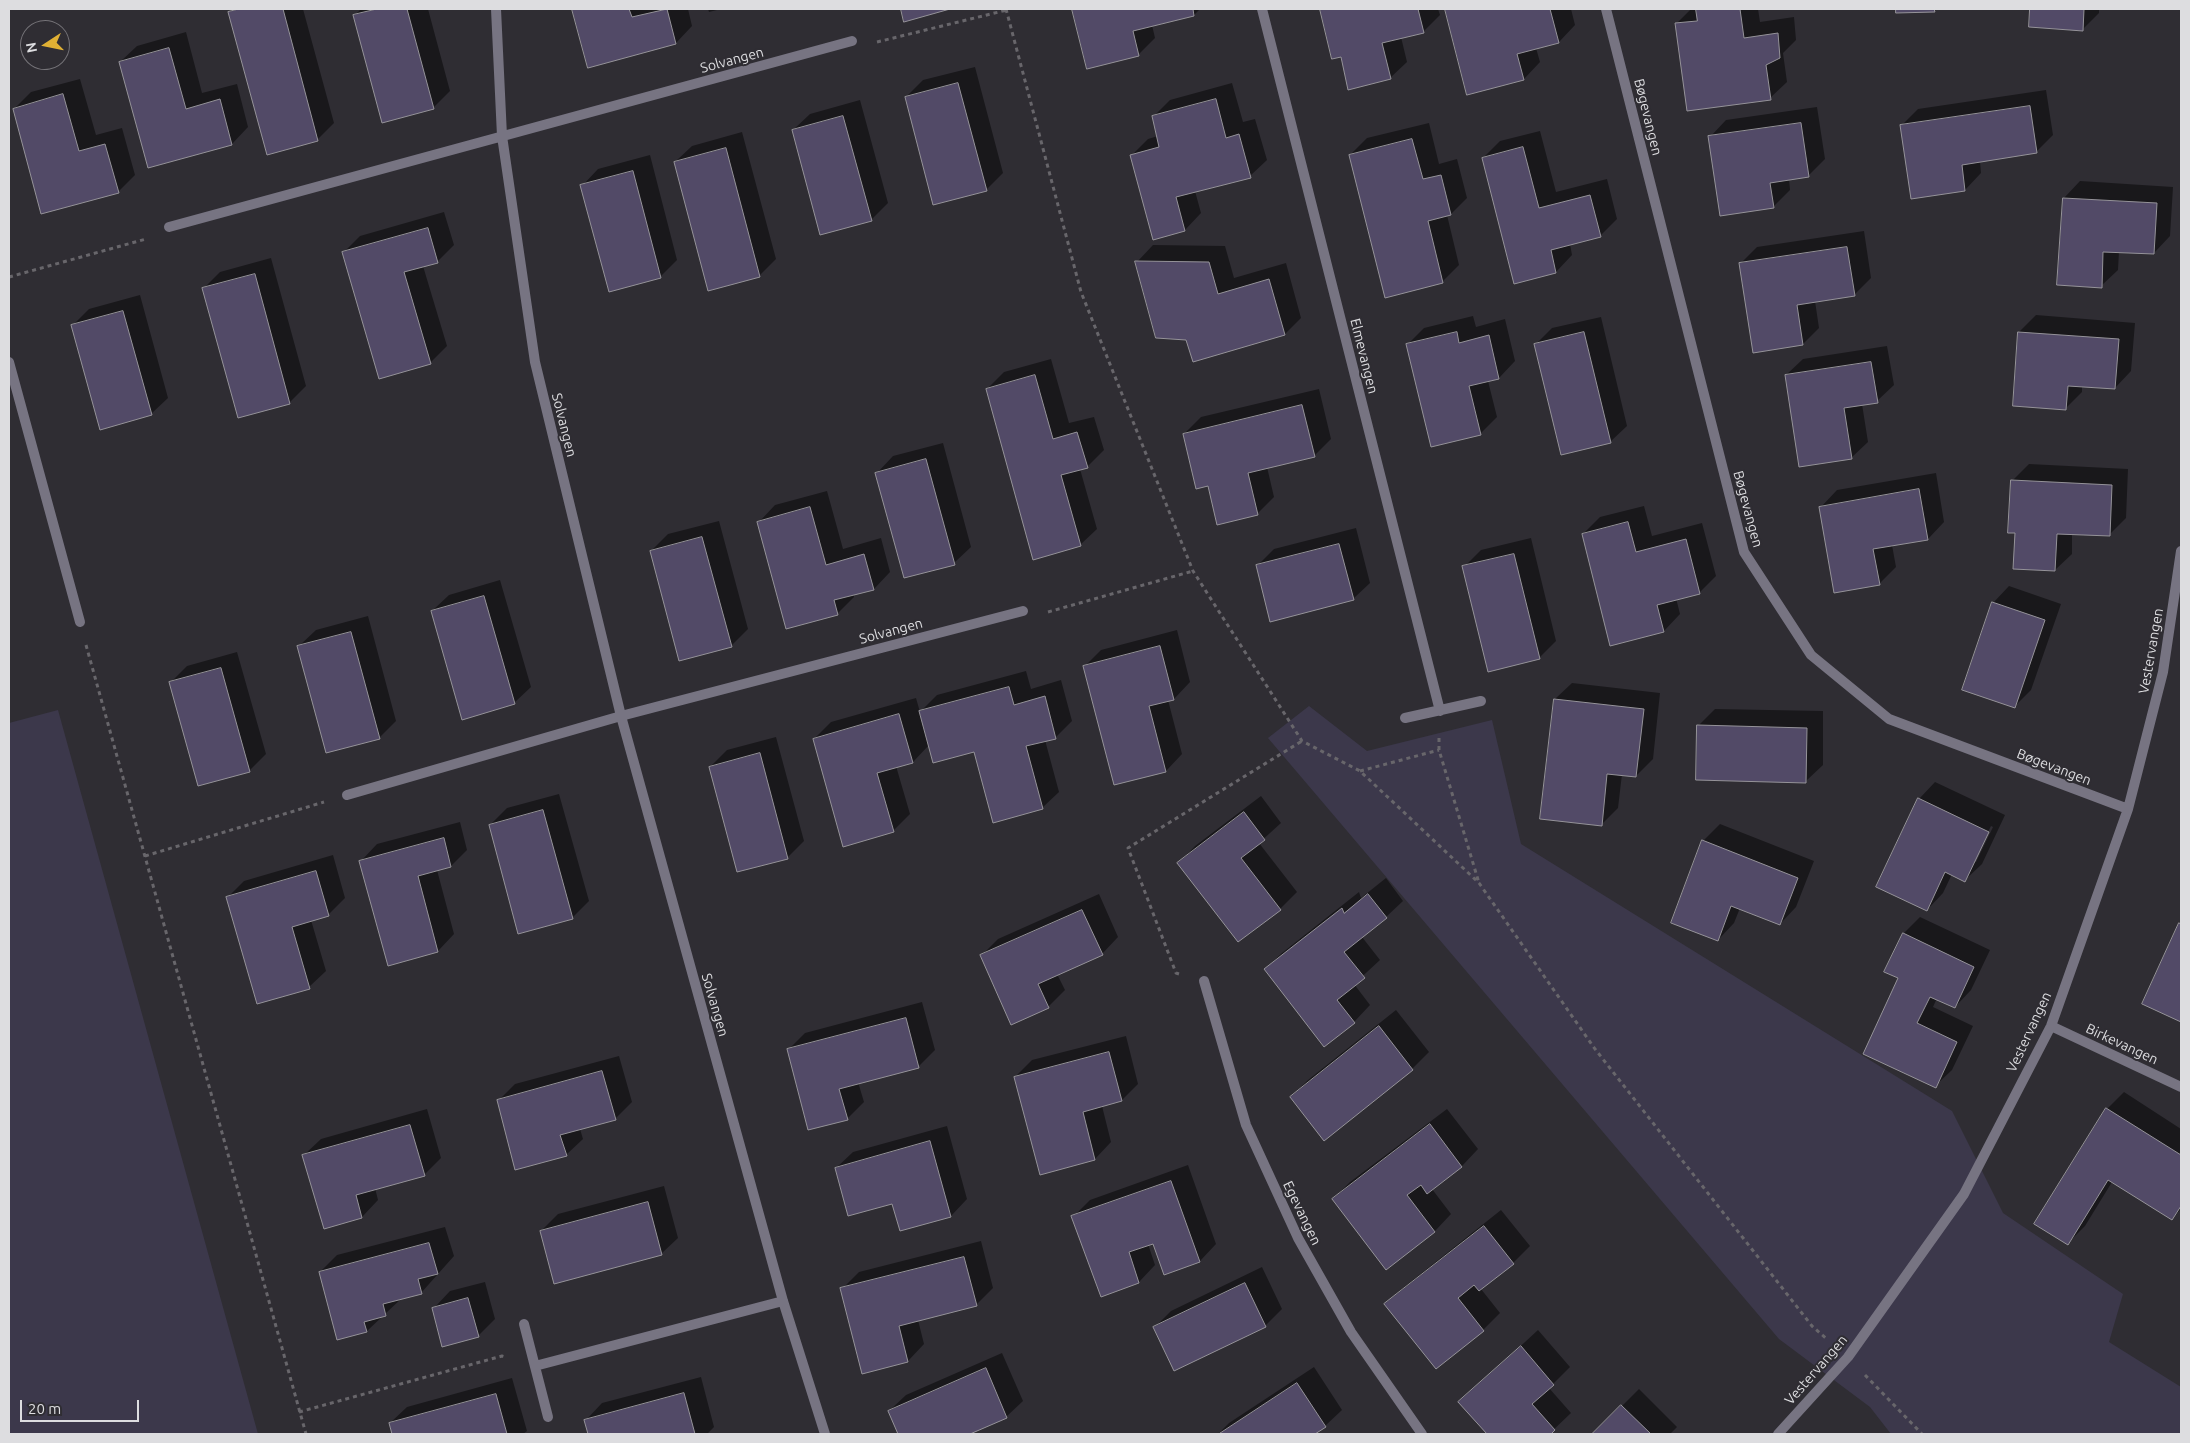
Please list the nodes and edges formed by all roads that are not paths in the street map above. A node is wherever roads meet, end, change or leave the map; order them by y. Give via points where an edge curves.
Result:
1 (496, 9) edge
2 (1262, 9) edge
3 (1606, 9) edge
4 (852, 41) road end
5 (502, 136) junction
6 (169, 227) road end
7 (9, 362) edge
8 (2181, 552) edge
9 (1023, 611) road end
10 (80, 622) road end
11 (1481, 702) dead end
12 (1440, 711) junction
13 (620, 716) junction
14 (1406, 718) dead end
15 (347, 795) road end
16 (2128, 809) junction
17 (1204, 981) road end
18 (2051, 1026) junction
19 (2181, 1087) edge
20 (783, 1301) junction
21 (524, 1324) dead end
22 (535, 1366) junction
23 (548, 1417) dead end
24 (825, 1434) edge
25 (1422, 1434) edge
26 (1778, 1434) edge

1 - 5 street, Solvangen
2 - 12 street, Elmevangen
3 - 16 street, Bøgevangen via 1744,552 1811,656 1890,719
4 - 5 street, Solvangen
5 - 6 street, Solvangen
5 - 13 street, Solvangen via 535,362
7 - 10 street
8 - 16 street, Vestervangen via 2164,672
9 - 13 street, Solvangen
11 - 12 street
12 - 14 street
13 - 15 street, Solvangen
13 - 20 street, Solvangen
16 - 18 street, Vestervangen
17 - 25 street, Egevangen via 1246,1125 1298,1238 1351,1332
18 - 19 street, Birkevangen
18 - 26 street, Vestervangen via 1964,1194 1848,1357
20 - 22 street
20 - 24 street, Solvangen
21 - 22 street
22 - 23 street

